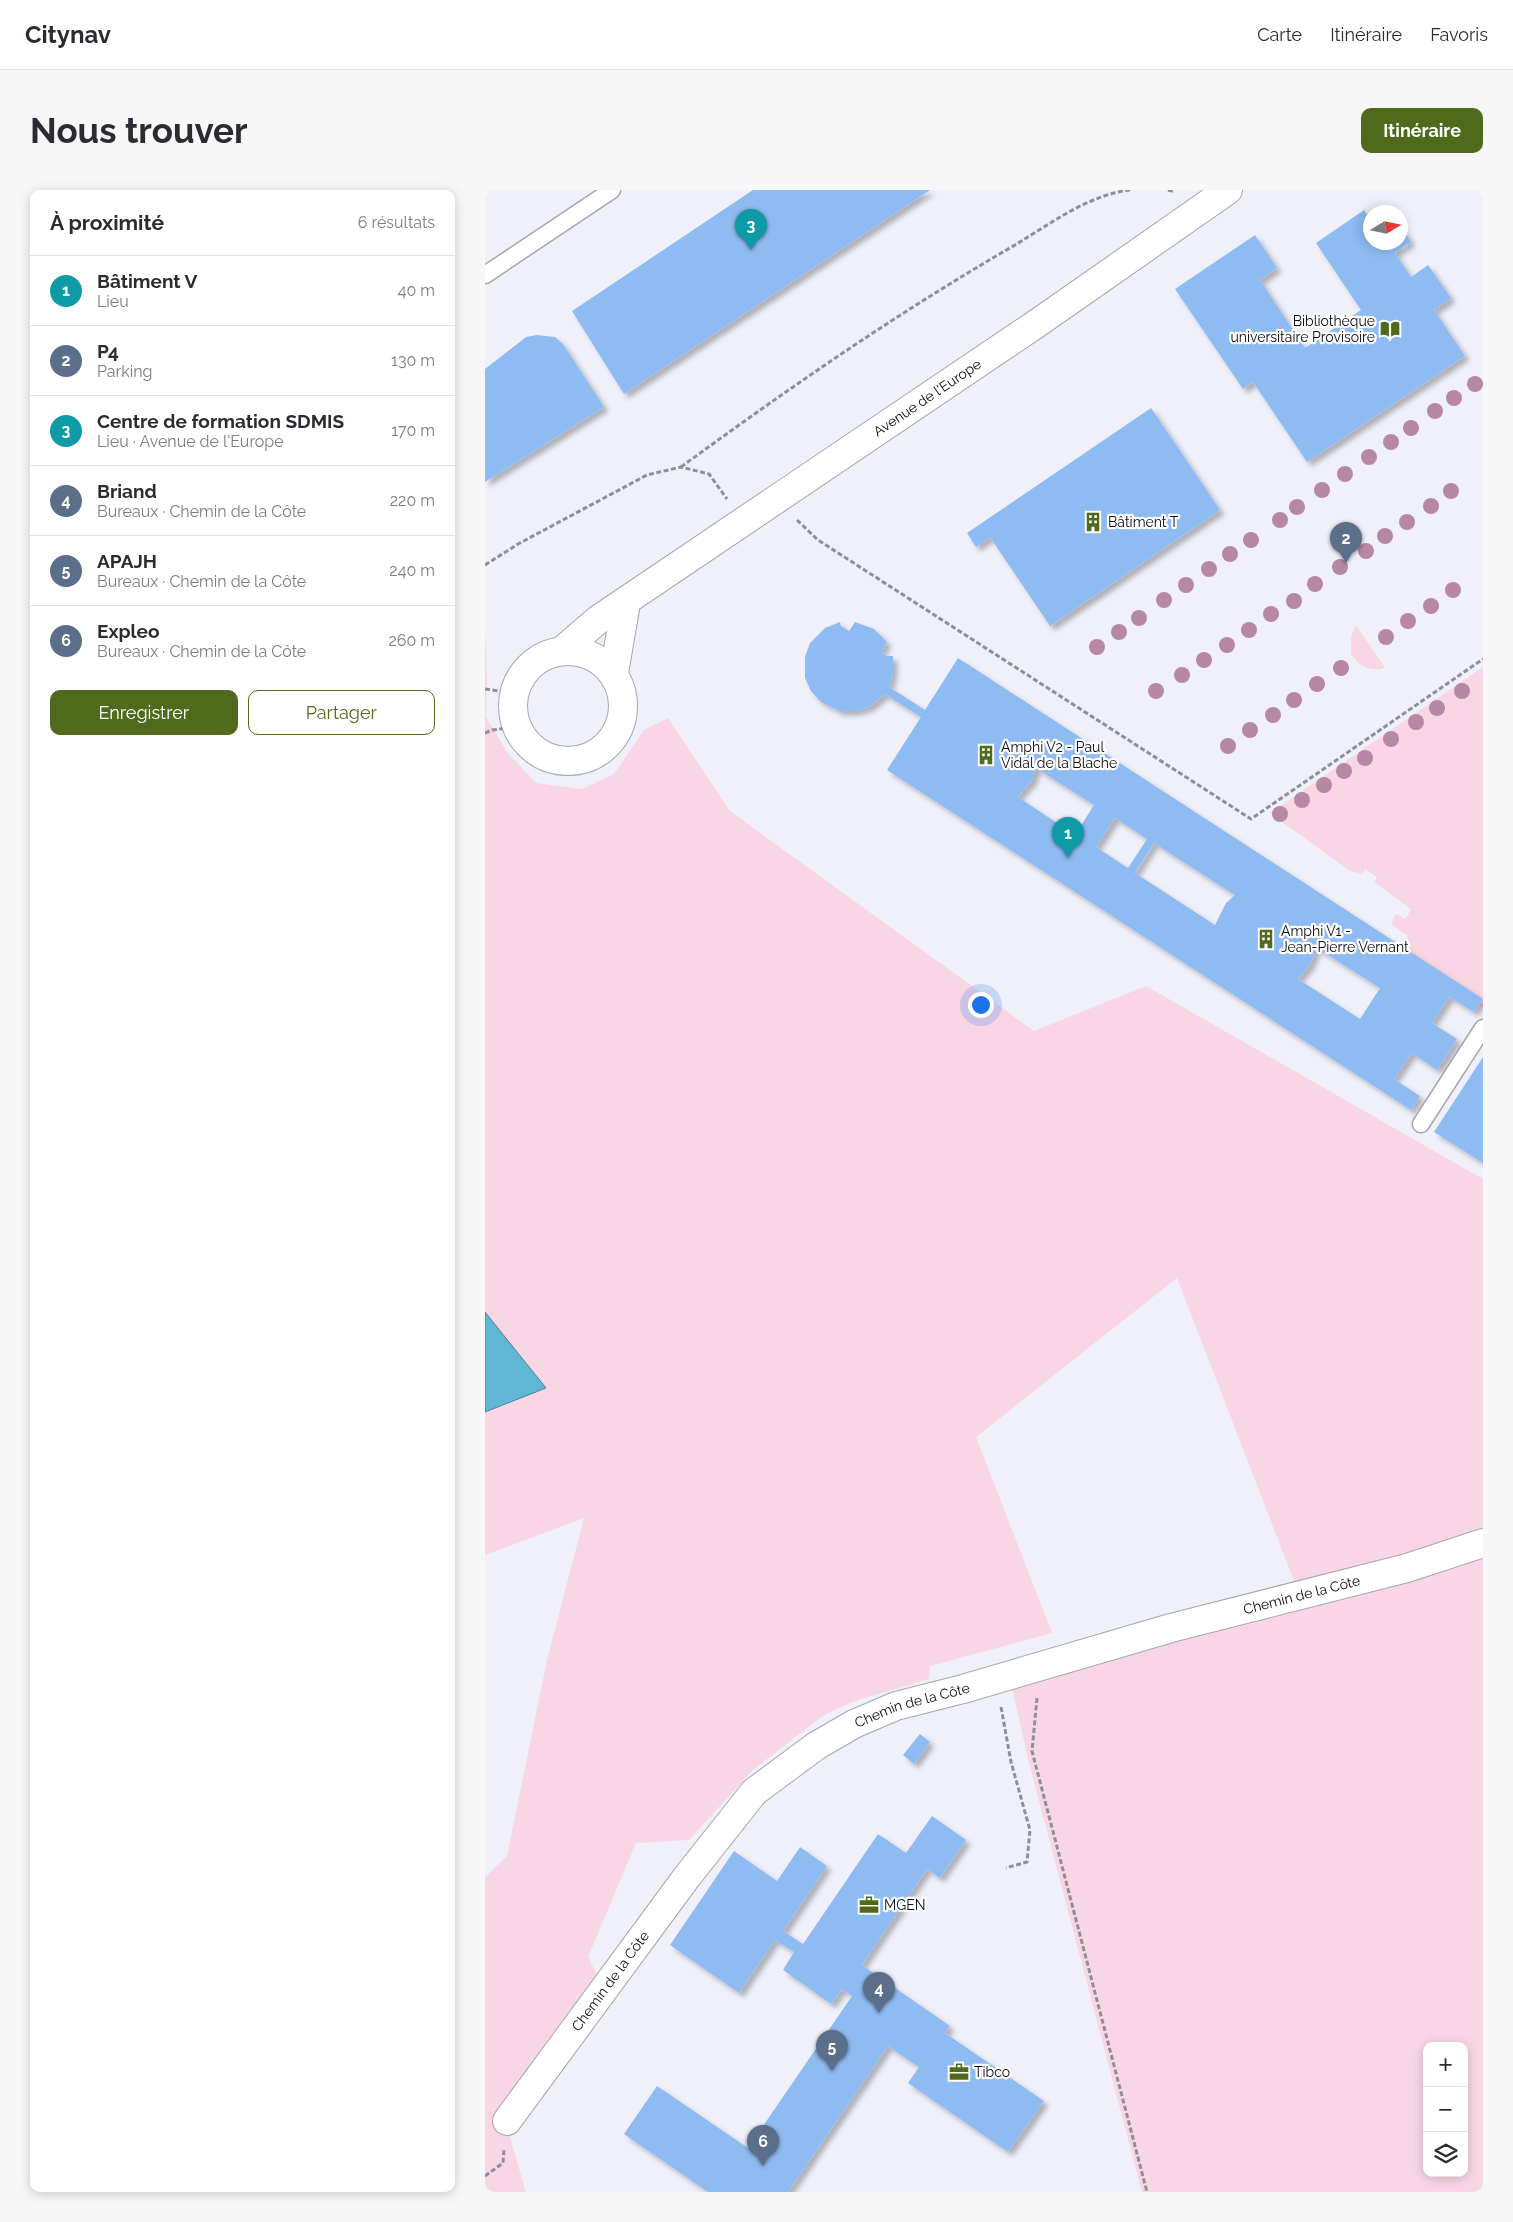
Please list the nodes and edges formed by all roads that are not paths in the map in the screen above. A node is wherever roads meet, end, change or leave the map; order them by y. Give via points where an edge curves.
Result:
1 (612, 190) edge
2 (1215, 193) edge
3 (485, 276) edge
4 (625, 603) junction
5 (564, 649) junction
6 (614, 673) junction
7 (1483, 1028) edge
8 (1421, 1124) dead end
9 (1483, 1544) edge
10 (507, 2122) dead end

1 - 3 lane
2 - 4 street, Avenue de l'Europe via 1039,322
4 - 5 street, Avenue de l'Europe
4 - 6 street
5 - 6 street via 592,655
5 - 6 street via 529,665 513,693 516,728 533,750 558,761 589,758 614,737 624,705
7 - 8 lane
9 - 10 street, Chemin de la Côte via 1407,1568 1171,1628 896,1706 854,1724 816,1746 754,1792 686,1878

